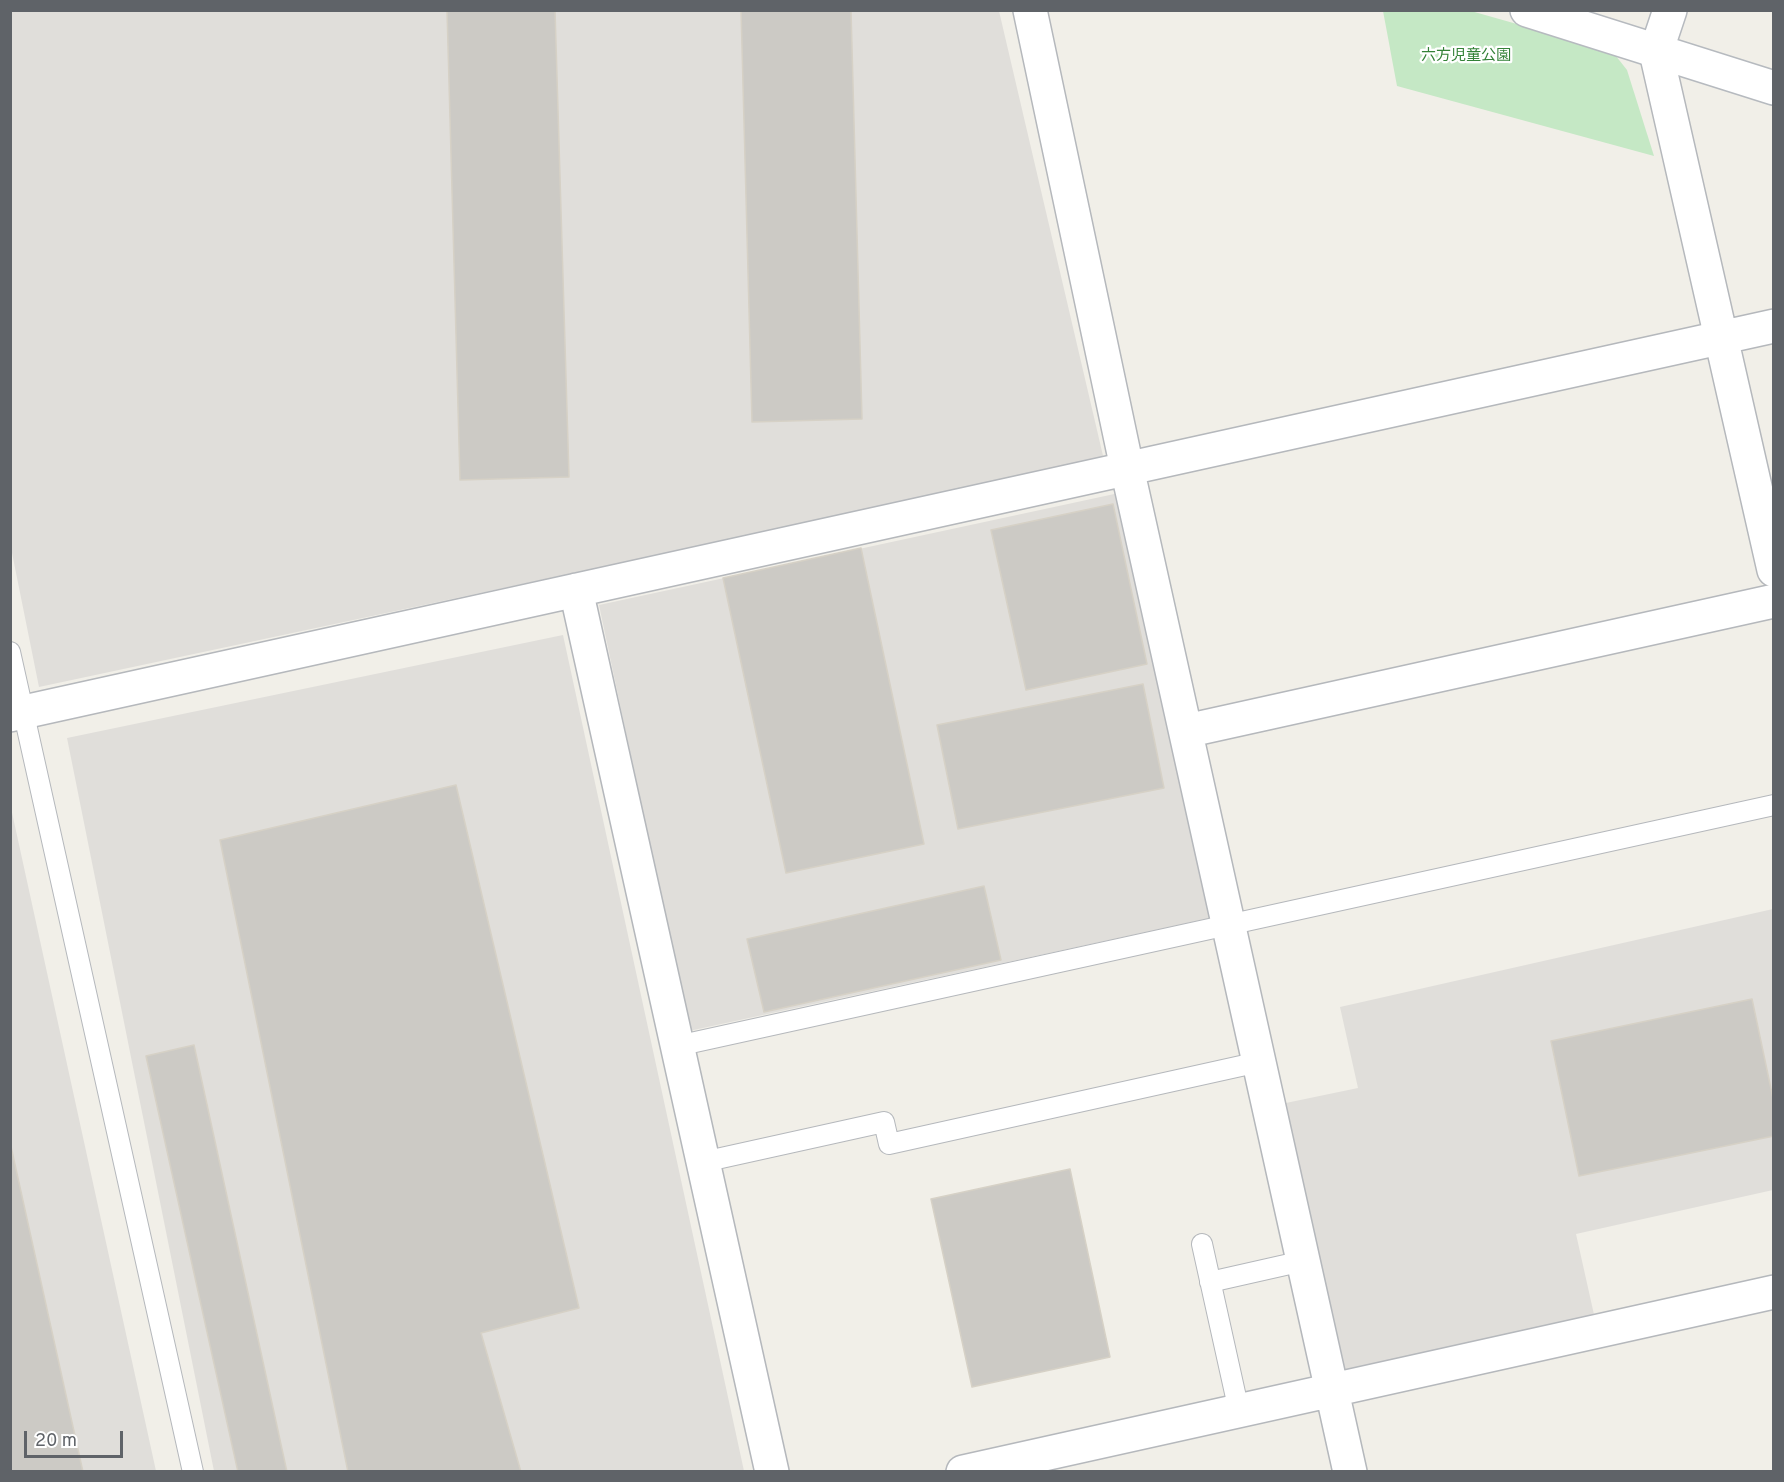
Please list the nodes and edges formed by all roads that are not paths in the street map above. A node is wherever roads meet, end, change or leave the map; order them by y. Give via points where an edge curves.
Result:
1 (1030, 10) edge
2 (1527, 10) edge
3 (1670, 10) edge
4 (1656, 51) junction
5 (1773, 88) edge
6 (1773, 326) edge
7 (1722, 337) junction
8 (1127, 468) junction
9 (1773, 570) edge
10 (576, 590) junction
11 (1773, 601) edge
12 (10, 652) edge
13 (17, 713) edge
14 (1186, 731) junction
15 (1773, 804) edge
16 (1229, 925) junction
17 (677, 1046) junction
18 (1259, 1062) junction
19 (703, 1162) junction
20 (1202, 1244) dead end
21 (1303, 1261) junction
22 (1210, 1282) junction
23 (1773, 1292) edge
24 (1332, 1390) junction
25 (1239, 1411) junction
26 (193, 1472) edge
27 (772, 1472) edge
28 (963, 1472) edge
29 (1350, 1472) edge

1 - 8 street
2 - 4 street
3 - 4 street
4 - 5 street
4 - 7 street
6 - 7 street
7 - 8 street
7 - 9 street
8 - 10 street
8 - 14 street
10 - 13 street
10 - 17 street
11 - 14 street
12 - 13 lane
13 - 26 lane
14 - 16 street
15 - 16 lane
16 - 17 lane
16 - 18 street
17 - 19 street
18 - 19 lane via 889,1144 884,1122
18 - 21 street
19 - 27 street
20 - 22 lane
21 - 22 lane
21 - 24 street
22 - 25 lane
23 - 24 street
24 - 25 street
24 - 29 street
25 - 28 street

